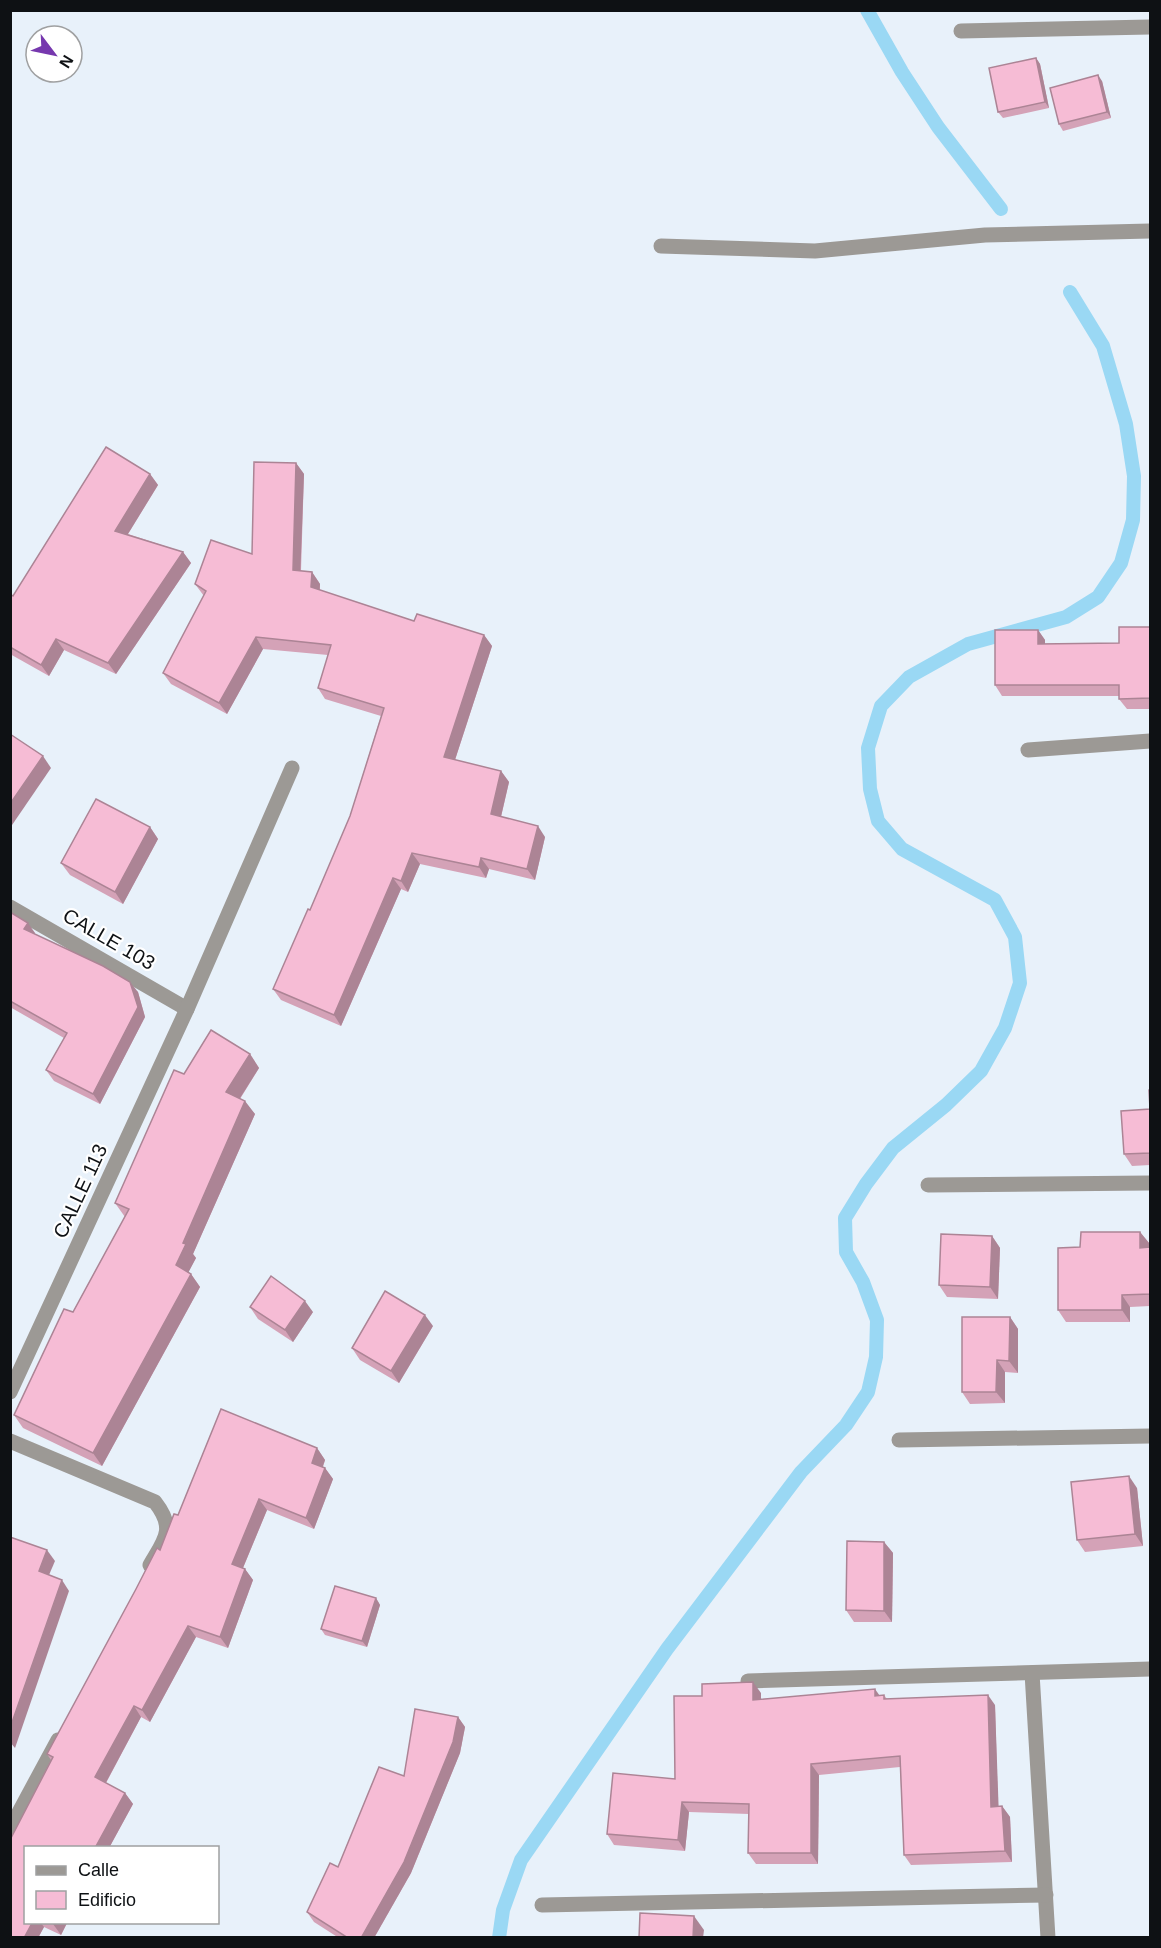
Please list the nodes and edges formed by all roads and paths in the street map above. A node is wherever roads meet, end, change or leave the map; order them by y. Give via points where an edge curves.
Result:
1 (1150, 27) edge
2 (961, 31) dead end
3 (1150, 231) edge
4 (661, 246) dead end
5 (1150, 741) edge
6 (1028, 750) dead end
7 (292, 768) dead end
8 (10, 907) edge
9 (187, 1009) junction
10 (1150, 1183) edge
11 (928, 1185) dead end
12 (10, 1392) edge
13 (1150, 1436) edge
14 (898, 1440) dead end
15 (10, 1441) edge
16 (145, 1576) edge
17 (1150, 1669) edge
18 (1032, 1673) junction
19 (748, 1681) edge
20 (66, 1724) edge
21 (10, 1829) edge
22 (1046, 1895) junction
23 (542, 1905) dead end
24 (1048, 1938) edge

1 - 2 street
3 - 4 street via 985,235 815,251
5 - 6 street
7 - 9 street, CALLE 113
8 - 9 street, CALLE 103
9 - 12 street, CALLE 113
10 - 11 street
13 - 14 street
15 - 16 street via 155,1502 165,1515 167,1534
17 - 18 street
18 - 19 street
18 - 22 street
20 - 21 street
22 - 23 street
22 - 24 street

